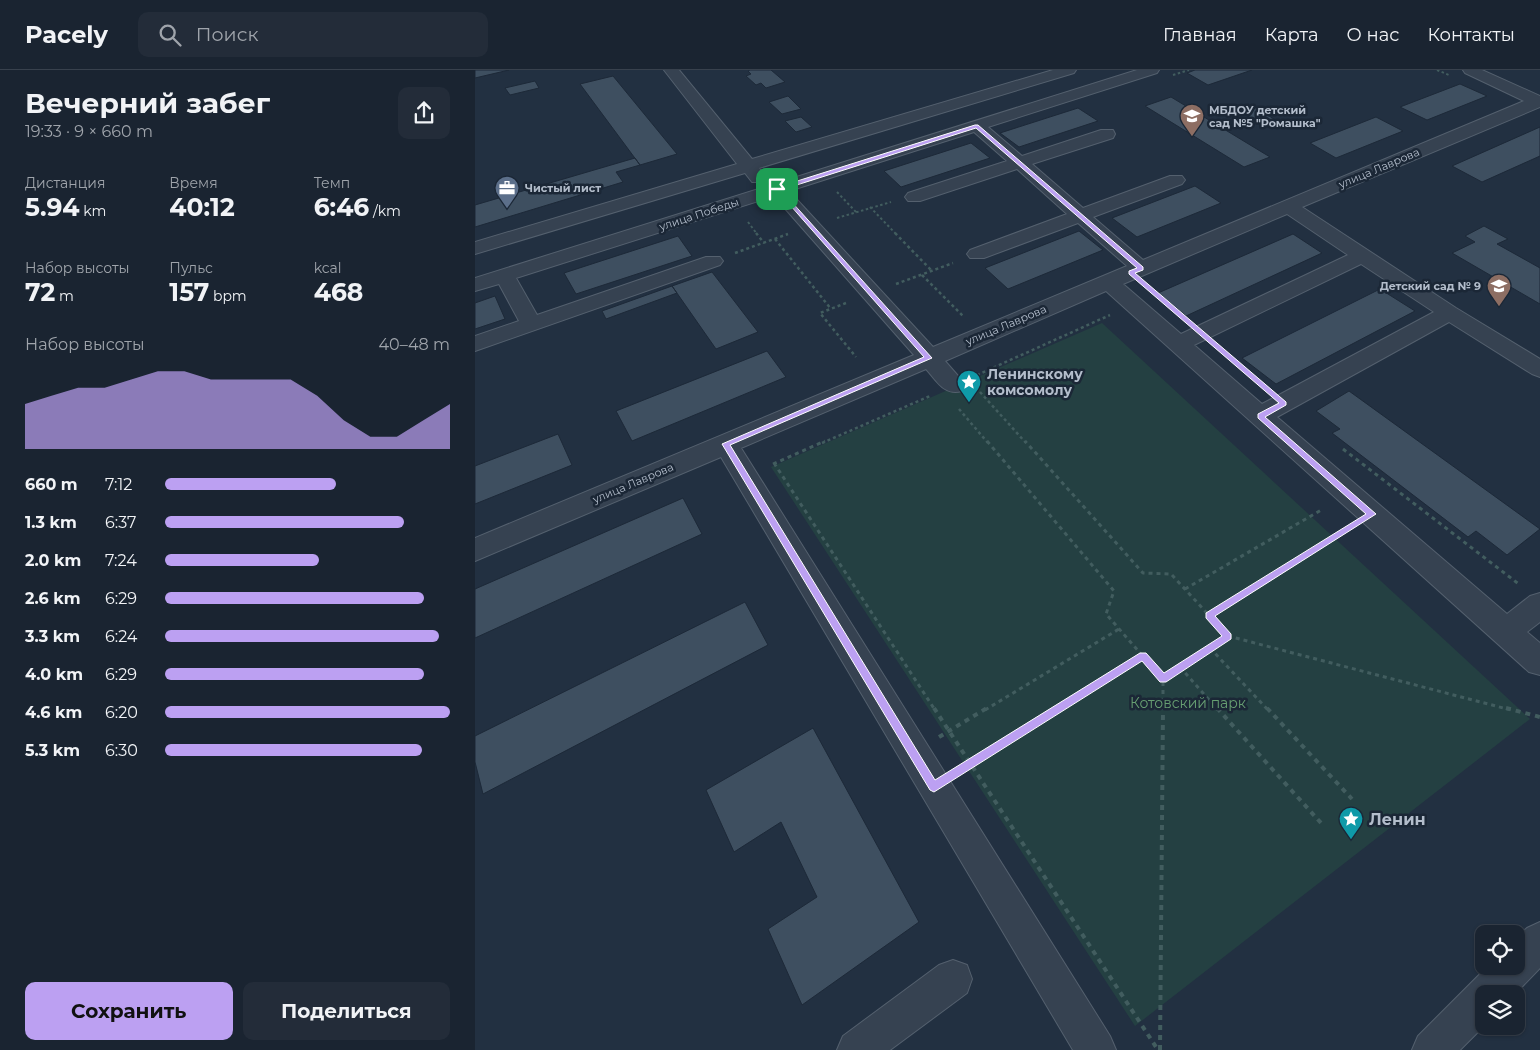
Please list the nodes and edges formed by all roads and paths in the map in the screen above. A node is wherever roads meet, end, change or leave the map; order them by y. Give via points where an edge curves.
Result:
1 (671, 70) edge
2 (1069, 70) edge
3 (1152, 70) edge
4 (1475, 71) edge
5 (1538, 101) edge
6 (977, 126) junction
7 (1107, 134) dead end
8 (1021, 163) junction
9 (748, 166) junction
10 (1176, 180) dead end
11 (773, 190) junction
12 (914, 197) dead end
13 (1288, 206) junction
14 (870, 207) dead end
15 (1081, 215) junction
16 (747, 221) dead end
17 (775, 239) dead end
18 (764, 243) dead end
19 (475, 248) edge
20 (977, 254) dead end
21 (1363, 255) junction
22 (713, 261) dead end
23 (1141, 268) junction
24 (932, 271) dead end
25 (922, 275) dead end
26 (505, 276) junction
27 (1108, 282) junction
28 (475, 285) edge
29 (831, 309) dead end
30 (820, 313) dead end
31 (1449, 313) junction
32 (531, 324) junction
33 (981, 336) junction
34 (475, 344) edge
35 (1179, 344) junction
36 (856, 357) dead end
37 (929, 358) junction
38 (1540, 369) edge
39 (975, 386) dead end
40 (955, 395) joint
41 (1260, 416) junction
42 (726, 444) junction
43 (1338, 445) dead end
44 (774, 464) dead end
45 (1349, 494) junction
46 (1372, 514) junction
47 (475, 550) edge
48 (1185, 589) junction
49 (1532, 597) edge
50 (1209, 616) junction
51 (1119, 629) junction
52 (1506, 632) junction
53 (1228, 636) junction
54 (1210, 648) junction
55 (1143, 656) junction
56 (1540, 662) edge
57 (1180, 667) junction
58 (1163, 679) junction
59 (1540, 716) edge
60 (949, 731) junction
61 (913, 753) junction
62 (971, 763) junction
63 (934, 787) junction
64 (1352, 800) dead end
65 (1321, 823) dead end
66 (1540, 941) edge
67 (1525, 957) edge
68 (1507, 975) edge
69 (953, 979) dead end
70 (1497, 985) edge
71 (1475, 1007) edge
72 (857, 1050) edge
73 (1097, 1050) edge
74 (1159, 1050) edge
75 (1432, 1050) edge

1 - 9 street
2 - 9 street
3 - 6 street, улица Победы
4 - 5 street
5 - 13 street, улица Лаврова
6 - 8 street
6 - 11 street, улица Победы
7 - 8 street
8 - 12 street
8 - 15 street
9 - 11 street
9 - 19 street
10 - 15 street
11 - 26 street, улица Победы
11 - 37 street
13 - 21 street
13 - 23 street, улица Лаврова
14 - 24 path
15 - 20 street
15 - 23 street
16 - 18 path
17 - 29 path
21 - 31 street
21 - 35 street
22 - 32 street
23 - 27 street, улица Лаврова
25 - 33 path
26 - 28 street, улица Победы
26 - 32 street
27 - 33 street, улица Лаврова
27 - 35 street
30 - 36 path
31 - 38 street
31 - 41 street
32 - 34 street
33 - 37 street, улица Лаврова
35 - 41 street
37 - 40 street
37 - 42 street, улица Лаврова
39 - 48 path via 1143,573 1171,574
40 - 51 path via 1114,591 1106,614
41 - 45 street
42 - 47 street, улица Лаврова
42 - 61 street
43 - 49 path
44 - 60 path
45 - 46 street
45 - 48 path
46 - 50 path
46 - 52 street
48 - 50 path
49 - 52 street
50 - 53 path
51 - 55 path
51 - 60 path
52 - 56 street
53 - 54 path
53 - 59 path
54 - 57 path
54 - 64 path
55 - 58 path
55 - 62 path
57 - 58 path
57 - 65 path
58 - 74 path
60 - 61 path
60 - 62 path
61 - 63 street
62 - 63 path
62 - 74 path
63 - 73 street
66 - 67 street
68 - 70 street
69 - 72 street
71 - 75 street

